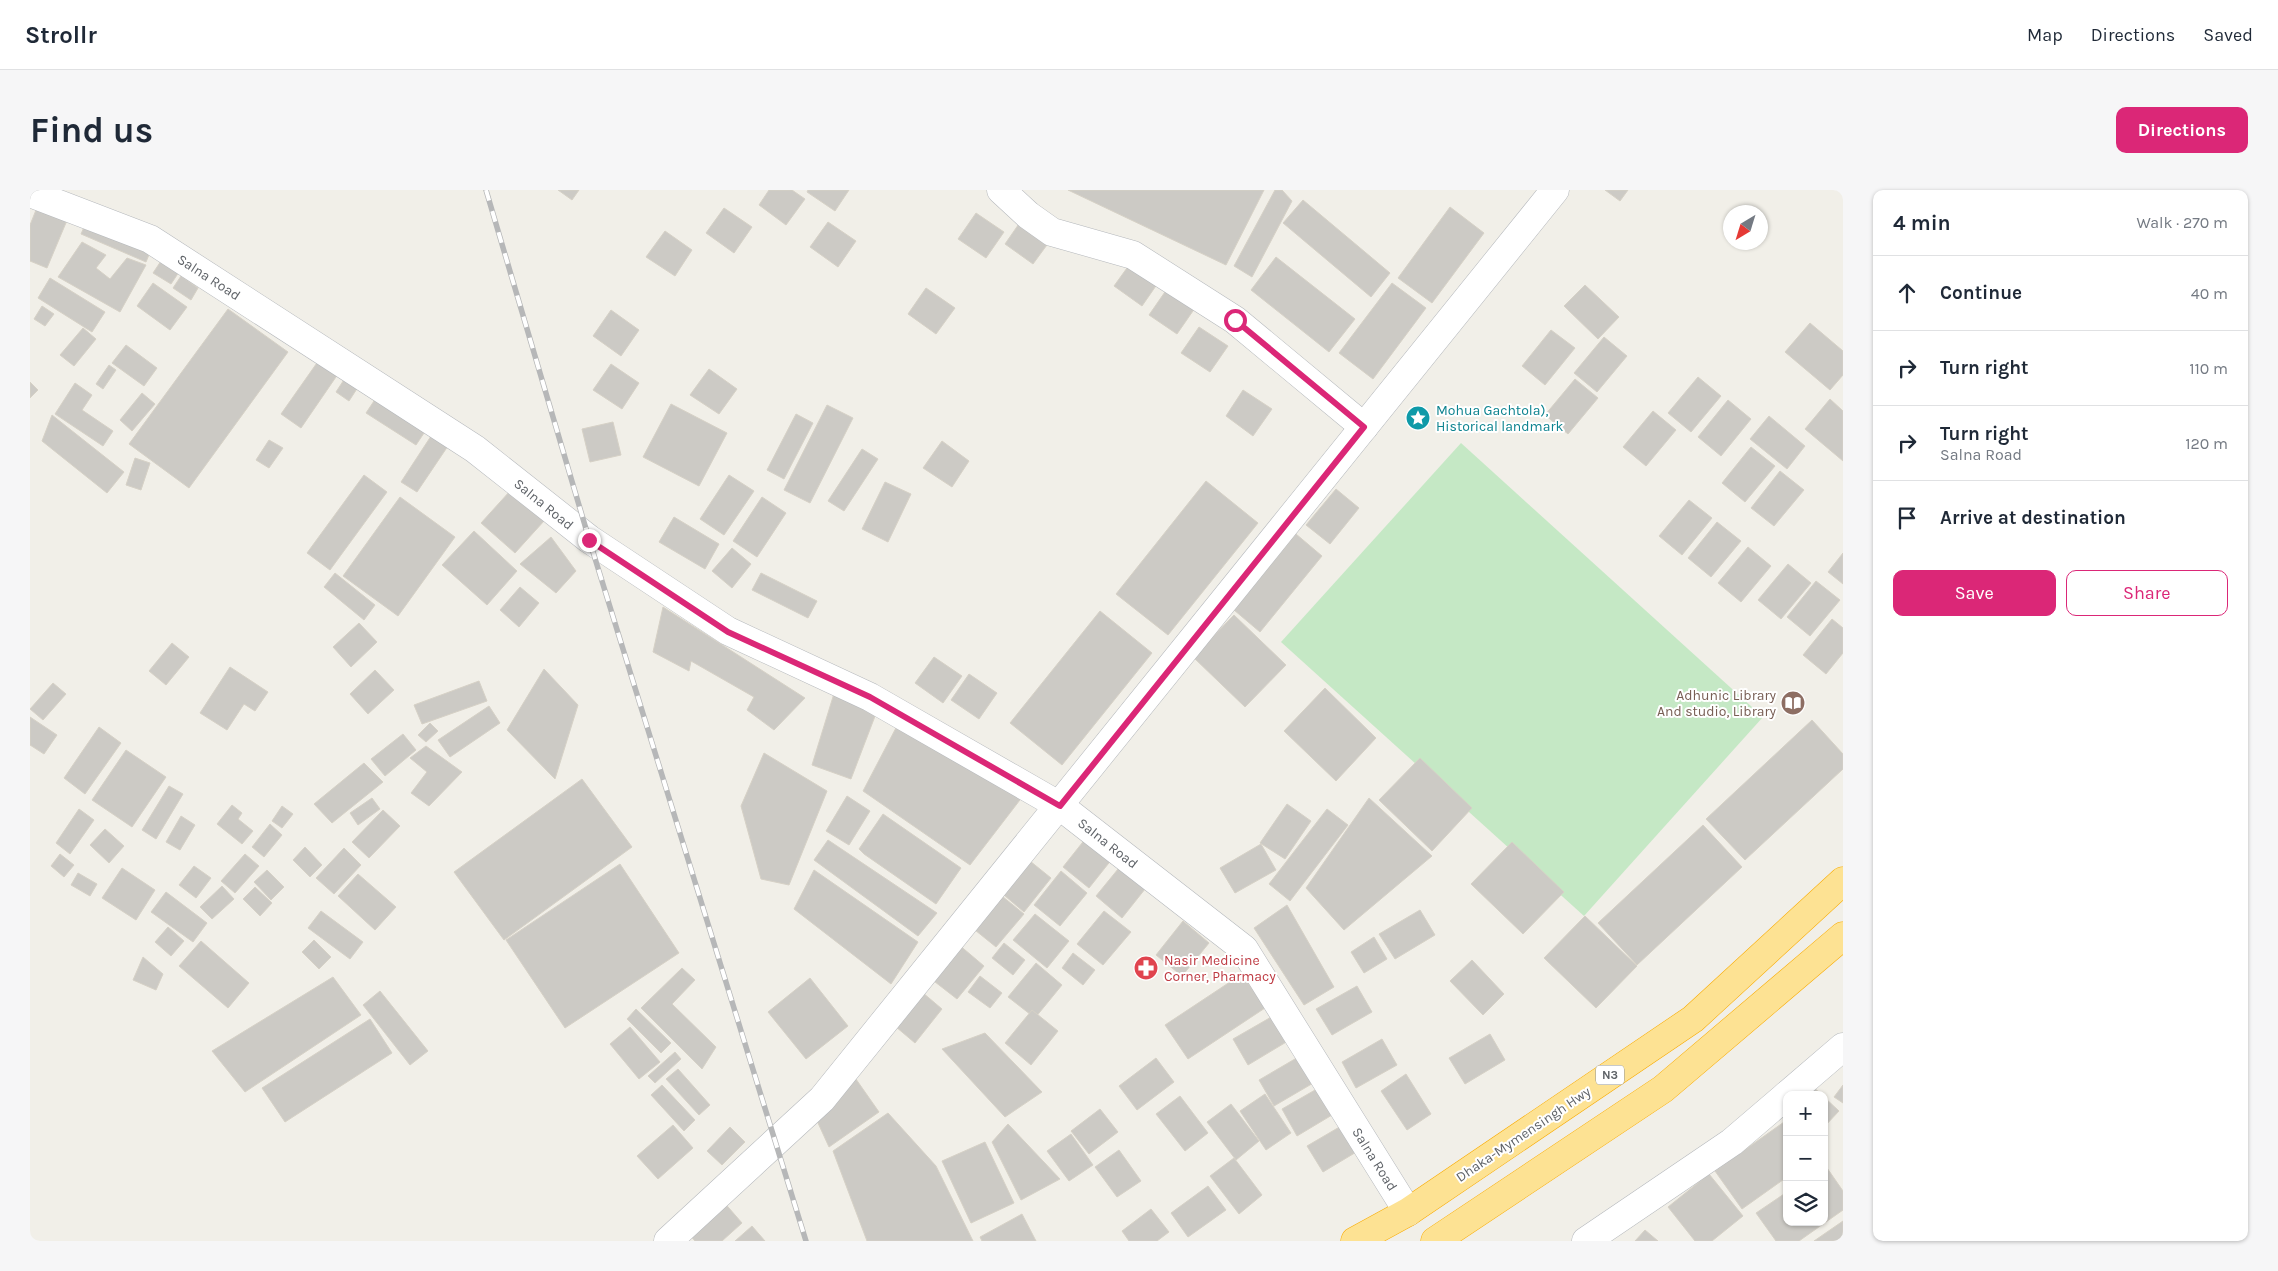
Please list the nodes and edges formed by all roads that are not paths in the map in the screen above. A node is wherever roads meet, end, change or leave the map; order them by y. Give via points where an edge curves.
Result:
1 (1001, 190) edge
2 (1555, 190) edge
3 (30, 193) edge
4 (1364, 427) junction
5 (1060, 806) junction
6 (1843, 881) edge
7 (1843, 936) edge
8 (1843, 1047) edge
9 (1792, 1091) edge
10 (1783, 1098) edge
11 (1408, 1212) junction
12 (668, 1241) edge
13 (1355, 1241) edge
14 (1435, 1241) edge
15 (1586, 1241) edge

1 - 4 street via 1052,232 1133,256 1228,315
2 - 4 street
3 - 5 street, Salna Road via 150,239 475,449 589,540 728,632 870,697
4 - 5 street
5 - 11 street, Salna Road via 1244,949
5 - 12 street via 822,1099
6 - 11 highway, Dhaka-Mymensingh Hwy / N3 via 1693,1018
7 - 14 highway via 1663,1090
8 - 9 street
10 - 15 street via 1732,1142
11 - 13 highway, Dhaka-Mymensingh Hwy / N3

